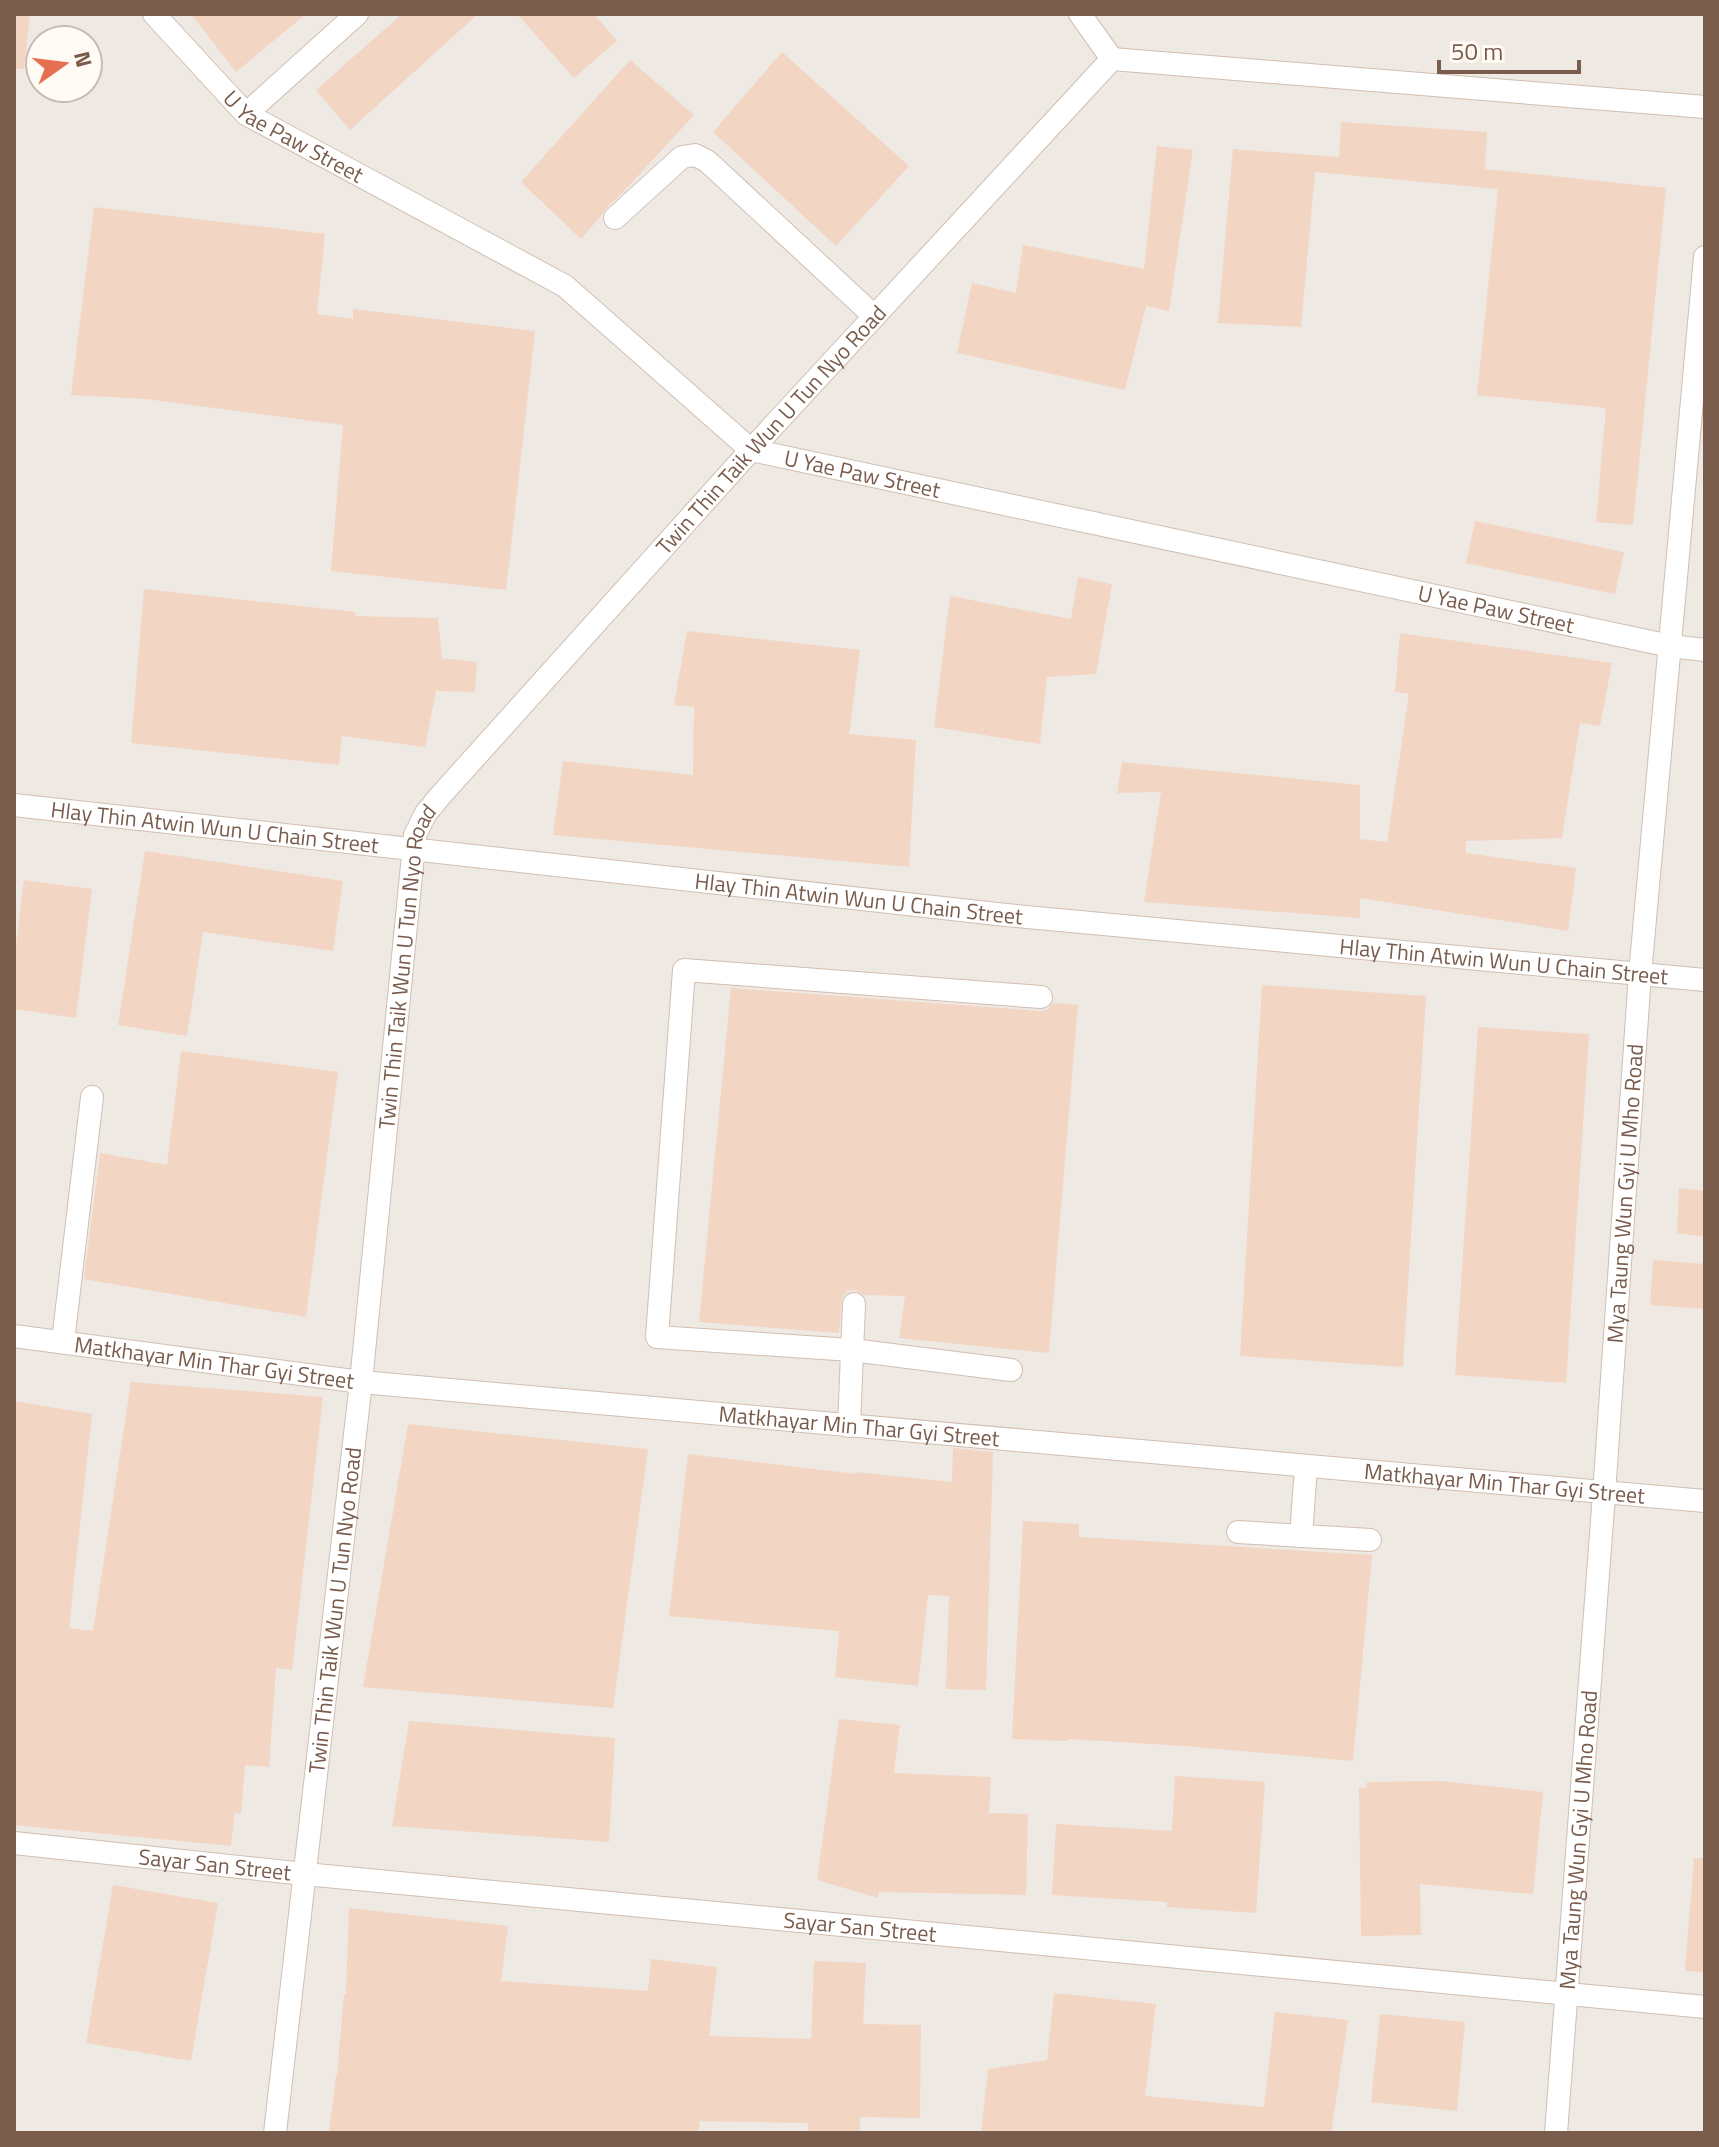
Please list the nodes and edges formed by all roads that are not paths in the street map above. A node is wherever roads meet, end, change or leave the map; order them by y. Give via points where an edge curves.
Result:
1 (154, 14) edge
2 (357, 14) edge
3 (1080, 14) edge
4 (1112, 59) junction
5 (1705, 107) edge
6 (246, 114) junction
7 (615, 218) dead end
8 (1705, 257) edge
9 (874, 316) junction
10 (751, 450) junction
11 (1670, 646) junction
12 (1705, 650) edge
13 (14, 805) edge
14 (413, 850) junction
15 (1640, 974) junction
16 (1705, 980) edge
17 (1041, 997) dead end
18 (92, 1097) dead end
19 (854, 1304) dead end
20 (14, 1336) edge
21 (63, 1341) junction
22 (852, 1350) junction
23 (1011, 1370) dead end
24 (361, 1382) junction
25 (849, 1426) junction
26 (1306, 1467) junction
27 (1604, 1494) junction
28 (1705, 1501) edge
29 (1238, 1532) dead end
30 (1301, 1536) junction
31 (1370, 1540) dead end
32 (14, 1843) edge
33 (305, 1874) junction
34 (1566, 1993) junction
35 (1705, 2007) edge
36 (275, 2133) edge
37 (1556, 2133) edge

1 - 6 street, U Yae Paw Street
2 - 6 street
3 - 4 street
4 - 5 street
4 - 9 street, Twin Thin Taik Wun U Tun Nyo Road
6 - 10 street, U Yae Paw Street via 565,286
7 - 9 street via 682,157 695,155
8 - 11 street, Mya Taung Wun Gyi U Mho Road
9 - 10 street, Twin Thin Taik Wun U Tun Nyo Road
10 - 11 street, U Yae Paw Street
10 - 14 street, Twin Thin Taik Wun U Tun Nyo Road via 441,795 426,813
11 - 12 street, U Yae Paw Street
11 - 15 street, Mya Taung Wun Gyi U Mho Road
13 - 14 street, Hlay Thin Atwin Wun U Chain Street
14 - 15 street, Hlay Thin Atwin Wun U Chain Street via 1006,915
14 - 24 street, Twin Thin Taik Wun U Tun Nyo Road
15 - 16 street, Hlay Thin Atwin Wun U Chain Street
15 - 27 street, Mya Taung Wun Gyi U Mho Road
17 - 22 street via 684,970 657,1337
18 - 21 street
19 - 22 street
20 - 21 street, Matkhayar Min Thar Gyi Street
21 - 24 street, Matkhayar Min Thar Gyi Street
22 - 23 street
22 - 25 street
24 - 25 street, Matkhayar Min Thar Gyi Street
24 - 33 street, Twin Thin Taik Wun U Tun Nyo Road
25 - 26 street, Matkhayar Min Thar Gyi Street
26 - 27 street, Matkhayar Min Thar Gyi Street
26 - 30 street
27 - 28 street, Matkhayar Min Thar Gyi Street
27 - 34 street, Mya Taung Wun Gyi U Mho Road
29 - 30 street
30 - 31 street
32 - 33 street, Sayar San Street
33 - 34 street, Sayar San Street
33 - 36 street, Twin Thin Taik Wun U Tun Nyo Road
34 - 35 street, Sayar San Street
34 - 37 street, Mya Taung Wun Gyi U Mho Road

